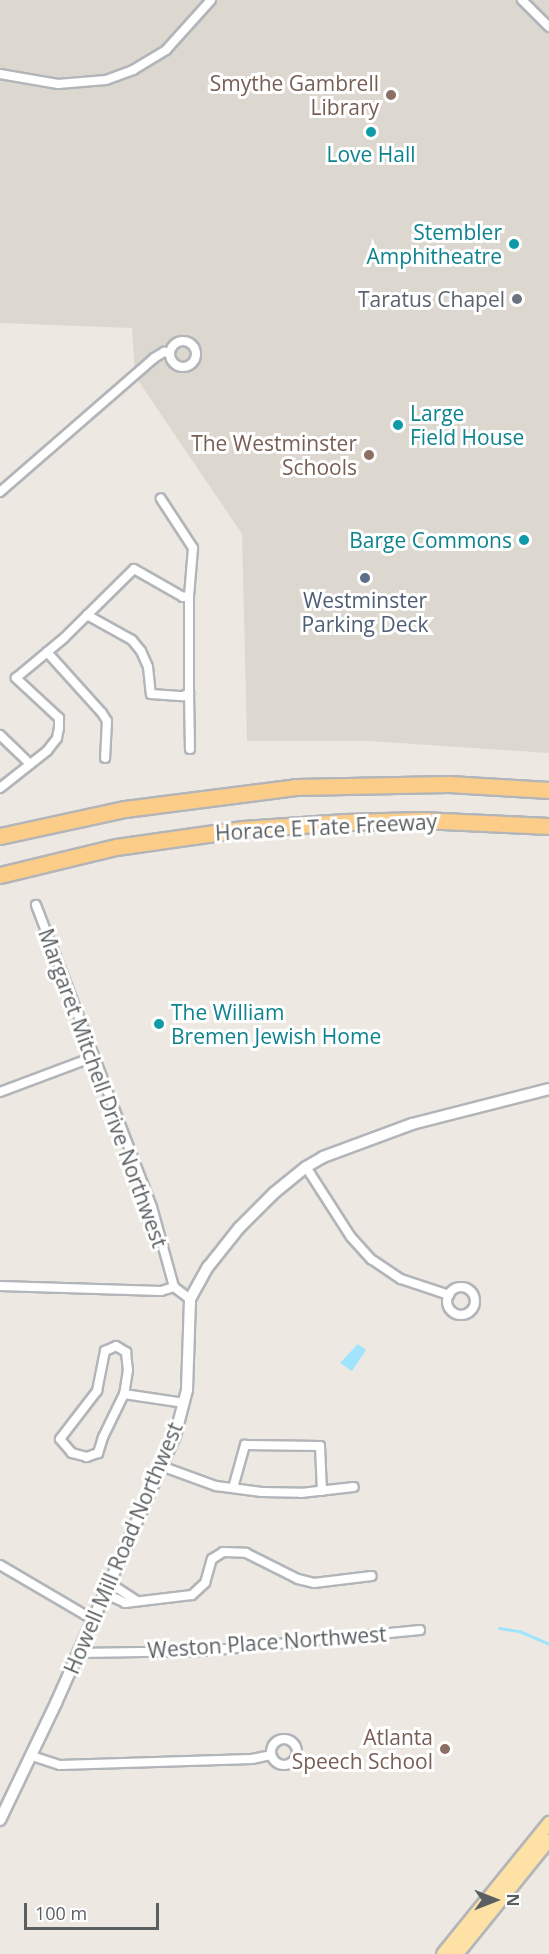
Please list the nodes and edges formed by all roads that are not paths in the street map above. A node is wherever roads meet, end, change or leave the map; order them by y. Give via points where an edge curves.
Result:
1 (211, 0) edge
2 (522, 0) edge
3 (549, 27) edge
4 (0, 74) edge
5 (170, 352) dead end
6 (0, 492) edge
7 (161, 500) dead end
8 (189, 596) junction
9 (87, 615) junction
10 (47, 652) junction
11 (189, 693) junction
12 (0, 735) edge
13 (190, 749) dead end
14 (105, 758) dead end
15 (30, 764) junction
16 (0, 788) edge
17 (549, 790) edge
18 (549, 826) edge
19 (0, 836) edge
20 (0, 875) edge
21 (36, 906) dead end
22 (93, 1057) junction
23 (549, 1089) edge
24 (0, 1092) edge
25 (306, 1167) junction
26 (0, 1286) edge
27 (174, 1287) junction
28 (449, 1295) dead end
29 (190, 1299) junction
30 (124, 1394) junction
31 (184, 1403) junction
32 (161, 1466) junction
33 (354, 1487) dead end
34 (233, 1488) junction
35 (322, 1491) junction
36 (0, 1565) edge
37 (372, 1576) dead end
38 (106, 1588) junction
39 (92, 1619) junction
40 (420, 1630) dead end
41 (78, 1653) junction
42 (271, 1755) dead end
43 (32, 1756) junction
44 (0, 1820) edge
45 (549, 1823) edge
46 (549, 1840) edge
47 (443, 1954) edge
48 (456, 1954) edge

1 - 4 street via 166,50 133,70 106,80 58,84
2 - 3 street
5 - 6 street via 154,358
7 - 8 street via 193,548
8 - 9 street via 183,597 134,569
8 - 11 street
9 - 10 street
9 - 11 street via 132,640 141,651 151,694
10 - 14 street via 102,713 106,721
10 - 15 street via 16,678 58,718 57,738
11 - 13 street
12 - 15 street
15 - 16 street
17 - 19 highway, Horace E Tate Freeway via 449,784 296,787 147,805
18 - 20 highway, Horace E Tate Freeway via 422,820 243,829 116,847
21 - 22 street, Margaret Mitchell Drive Northwest
22 - 24 street
22 - 27 street, Margaret Mitchell Drive Northwest via 152,1207
23 - 25 main road, Howell Mill Road Northwest via 392,1131
25 - 28 street via 351,1237 371,1259 401,1279
25 - 29 main road, Howell Mill Road Northwest via 239,1228 208,1267
26 - 27 street via 161,1291
27 - 29 street
29 - 31 main road, Howell Mill Road Northwest
30 - 30 street via 98,1453 87,1457 72,1454 60,1439 97,1391 105,1351 116,1346 126,1352
30 - 31 street
31 - 32 main road, Howell Mill Road Northwest
32 - 34 street via 216,1486
32 - 38 main road, Howell Mill Road Northwest
33 - 35 street
34 - 35 street via 262,1492
34 - 35 street via 245,1445 320,1446
36 - 39 street
37 - 38 street via 314,1583 246,1553 223,1552 212,1559 205,1583 192,1595 137,1601
38 - 39 main road, Howell Mill Road Northwest
39 - 41 main road, Howell Mill Road Northwest
40 - 41 street, Weston Place Northwest via 206,1651
41 - 43 main road, Howell Mill Road Northwest
42 - 43 street via 252,1759 60,1765
43 - 44 main road, Howell Mill Road Northwest
45 - 47 main road
46 - 48 main road

